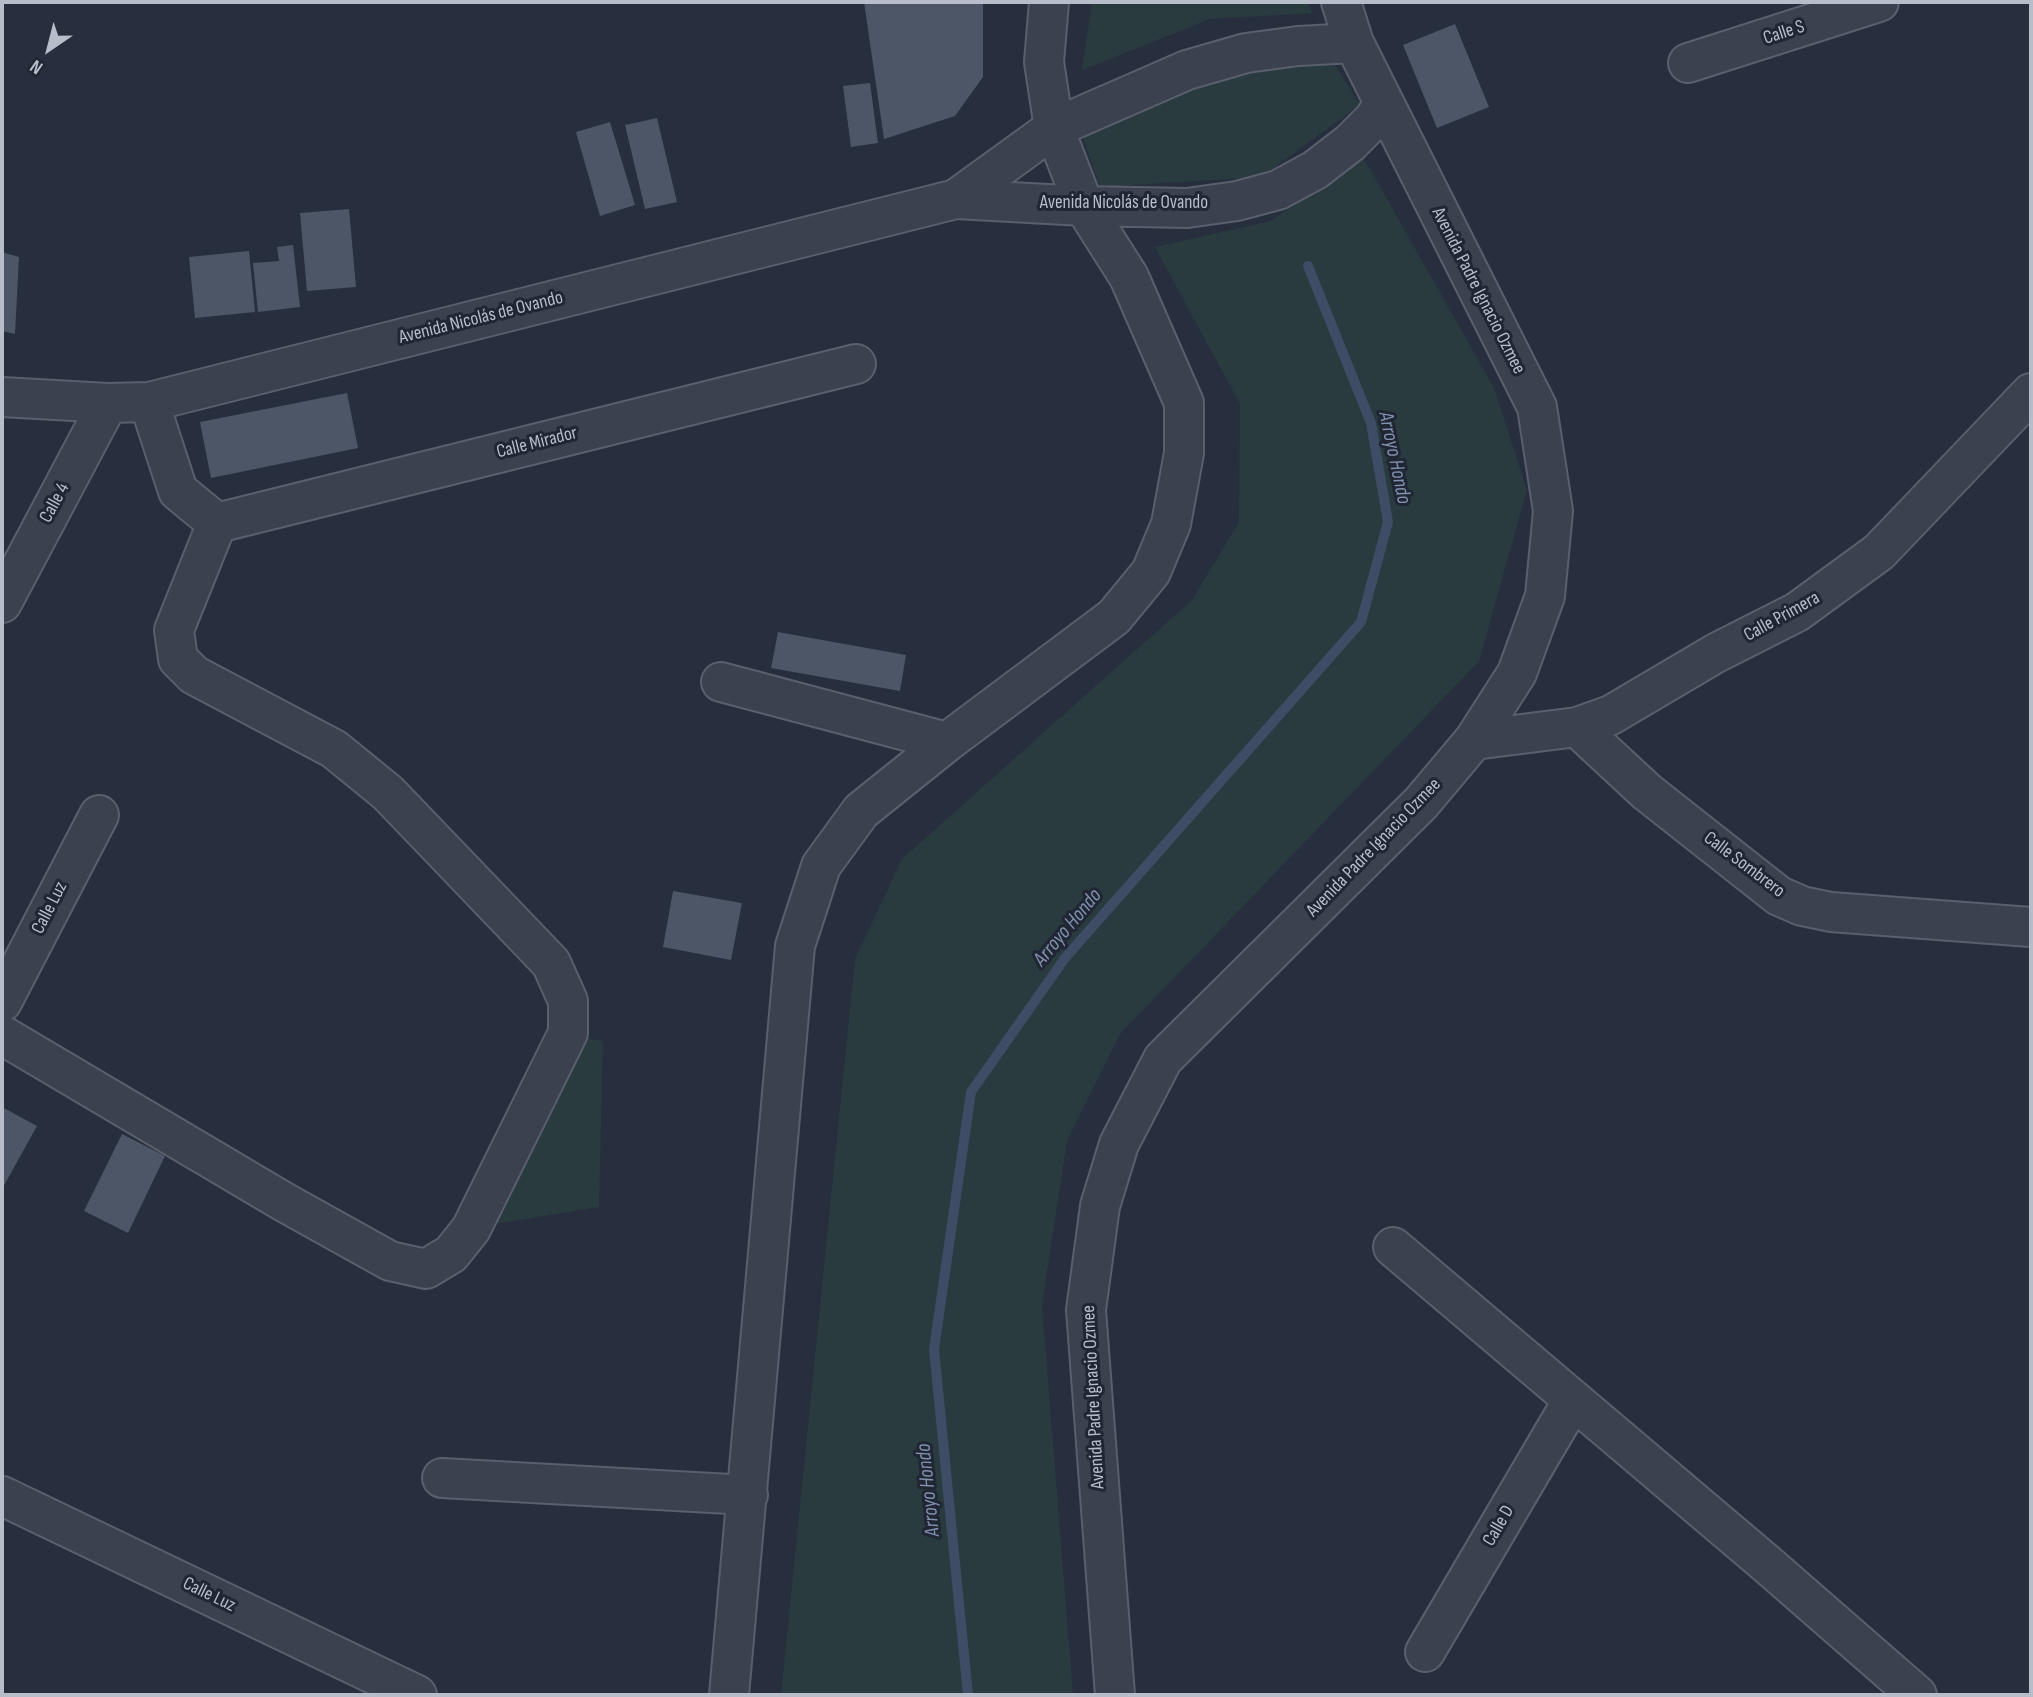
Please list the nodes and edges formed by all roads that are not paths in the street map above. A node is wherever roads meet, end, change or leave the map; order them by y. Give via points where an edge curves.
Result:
1 (1049, 2) edge
2 (1340, 2) edge
3 (1879, 2) edge
4 (1354, 43) junction
5 (1688, 63) dead end
6 (1384, 103) junction
7 (1054, 128) junction
8 (956, 199) junction
9 (1084, 206) junction
10 (856, 364) dead end
11 (2031, 393) edge
12 (2, 397) edge
13 (149, 402) junction
14 (108, 403) junction
15 (217, 523) junction
16 (2, 603) edge
17 (721, 682) dead end
18 (1577, 727) junction
19 (1474, 740) junction
20 (947, 742) junction
21 (99, 815) dead end
22 (2031, 927) edge
23 (2, 1002) edge
24 (2, 1035) edge
25 (1393, 1247) dead end
26 (1573, 1400) junction
27 (442, 1478) dead end
28 (748, 1495) junction
29 (2, 1496) edge
30 (1425, 1652) dead end
31 (417, 1695) edge
32 (729, 1695) edge
33 (1115, 1695) edge
34 (1917, 1695) edge

1 - 7 street via 1044,62
2 - 4 street, Avenida Padre Ignacio Ozmee
3 - 5 street, Calle S
4 - 6 street, Avenida Padre Ignacio Ozmee
4 - 7 street, Avenida Nicolás de Ovando via 1246,53 1187,69
6 - 9 street, Avenida Nicolás de Ovando via 1350,143 1278,190 1187,208
6 - 19 street, Avenida Padre Ignacio Ozmee via 1537,407 1553,511 1545,596 1517,673
7 - 8 street, Avenida Nicolás de Ovando
7 - 9 street
8 - 9 street, Avenida Nicolás de Ovando
8 - 13 street, Avenida Nicolás de Ovando
9 - 20 street via 1129,277 1184,403 1184,453 1171,524 1151,572 1114,617
10 - 15 street, Calle Mirador
11 - 18 street, Calle Primera via 1879,552 1831,589 1611,715
12 - 14 street, Avenida Nicolás de Ovando
13 - 14 street, Avenida Nicolás de Ovando
13 - 15 street via 178,491
14 - 16 street, Calle 4
15 - 24 street via 174,630 178,659 194,675 334,749 388,793 551,963 568,1001 568,1033 471,1229 451,1254 426,1269 390,1261
17 - 20 street
18 - 19 street, Calle Primera
18 - 22 street, Calle Sombrero via 1647,792 1779,896 1831,912
19 - 33 street, Avenida Padre Ignacio Ozmee via 1421,803 1164,1059 1119,1144 1100,1206 1086,1310
20 - 28 street via 861,811 821,866 795,946
21 - 23 street, Calle Luz
25 - 26 street
26 - 30 street, Calle D
26 - 34 street
27 - 28 street
28 - 32 street
29 - 31 street, Calle Luz

